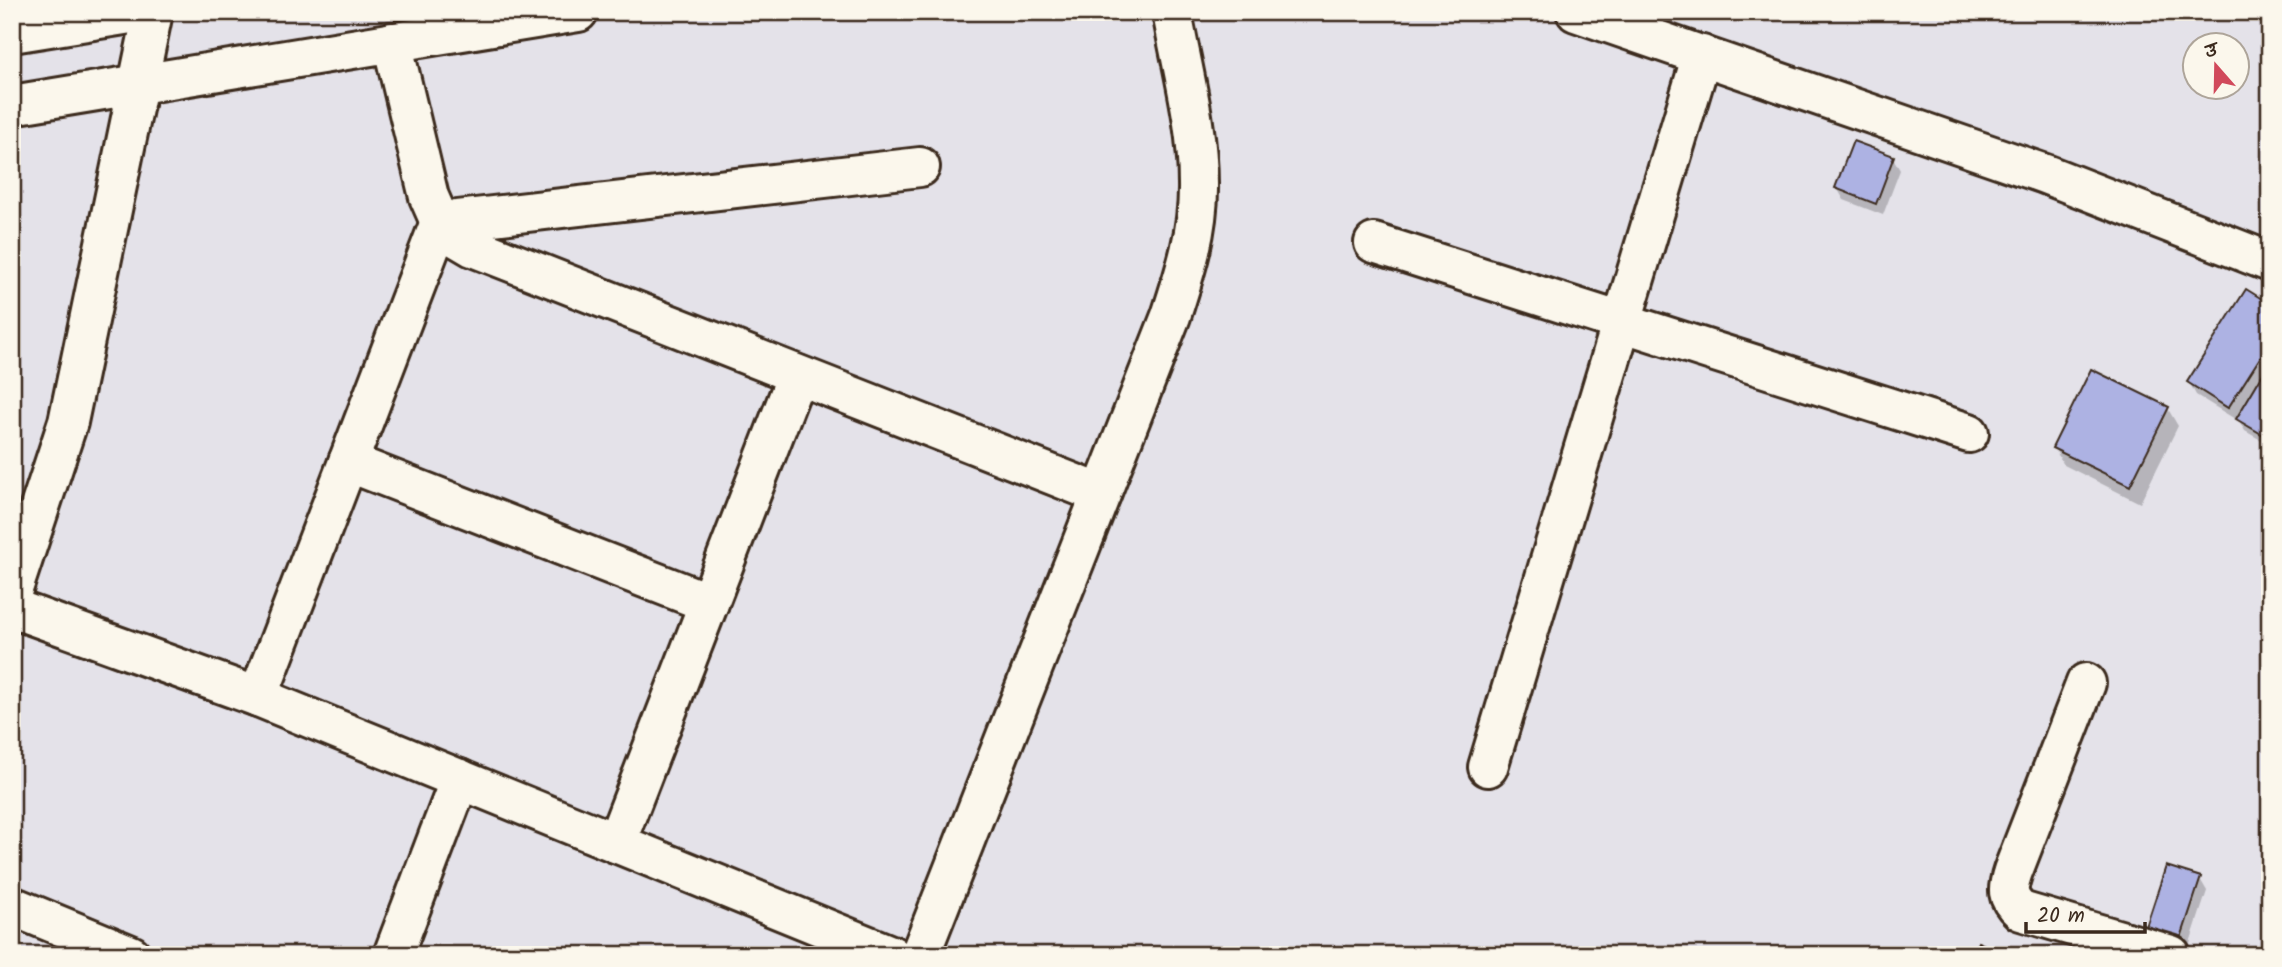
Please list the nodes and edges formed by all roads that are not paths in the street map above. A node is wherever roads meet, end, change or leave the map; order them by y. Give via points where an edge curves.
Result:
1 (143, 12) edge
2 (153, 12) edge
3 (578, 12) edge
4 (1171, 12) edge
5 (1576, 12) edge
6 (12, 33) edge
7 (392, 42) junction
8 (1702, 55) junction
9 (138, 84) junction
10 (12, 105) edge
11 (920, 167) dead end
12 (440, 222) junction
13 (1374, 243) dead end
14 (2270, 262) edge
15 (1622, 321) junction
16 (797, 375) junction
17 (1969, 433) dead end
18 (348, 462) junction
19 (1101, 494) junction
20 (12, 592) edge
21 (709, 603) junction
22 (12, 608) edge
23 (2086, 683) dead end
24 (258, 697) junction
25 (1488, 767) dead end
26 (460, 779) junction
27 (616, 843) junction
28 (12, 906) edge
29 (125, 954) edge
30 (393, 955) edge
31 (891, 955) edge
32 (920, 955) edge
33 (2171, 955) edge

1 - 6 street
2 - 9 street
3 - 7 street
4 - 19 street via 1195,144 1196,219 1171,316
5 - 8 street
7 - 9 street
7 - 12 street via 429,197
8 - 14 street via 2045,174
8 - 15 street
9 - 10 street
9 - 20 street via 68,422
11 - 12 street
12 - 16 street via 473,247
12 - 18 street
13 - 15 street
15 - 17 street
15 - 25 street
16 - 19 street
16 - 21 street
18 - 21 street
18 - 24 street
19 - 32 street
21 - 27 street
22 - 24 street
23 - 33 street via 2013,871 2008,896 2021,911
24 - 26 street
26 - 27 street
26 - 30 street
27 - 31 street
28 - 29 street

